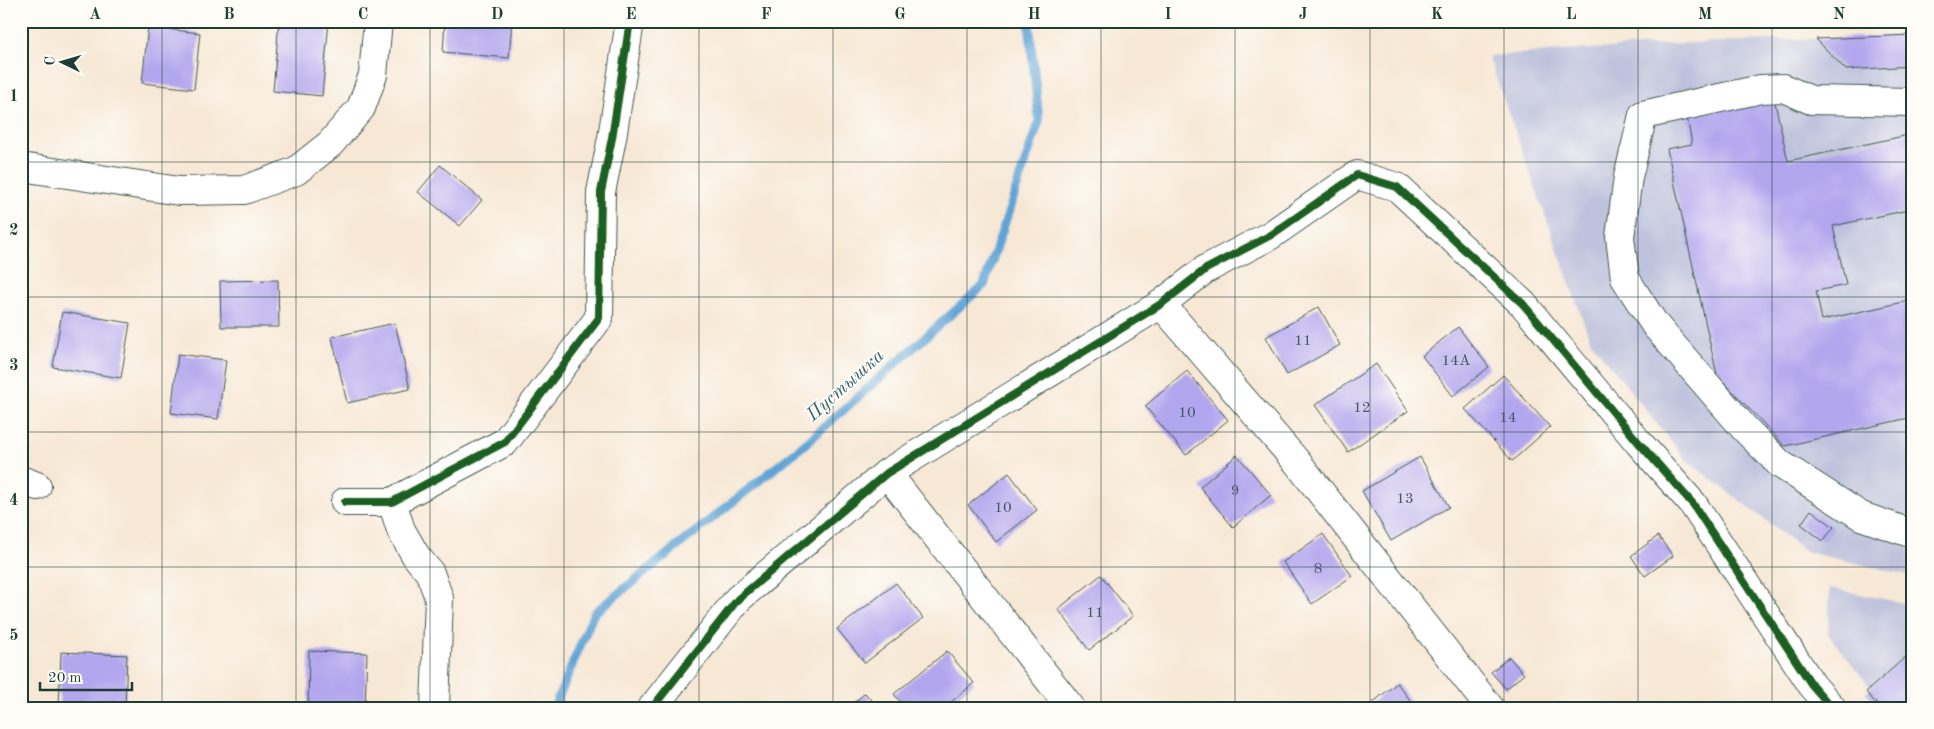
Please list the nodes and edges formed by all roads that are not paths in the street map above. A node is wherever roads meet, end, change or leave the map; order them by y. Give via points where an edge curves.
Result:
1 (378, 21) edge
2 (630, 21) edge
3 (1913, 102) edge
4 (21, 167) edge
5 (1161, 304) junction
6 (887, 473) junction
7 (345, 502) dead end
8 (392, 502) junction
9 (1913, 534) edge
10 (435, 708) edge
11 (652, 708) edge
12 (1071, 708) edge
13 (1490, 708) edge
14 (1832, 708) edge

1 - 4 street via 373,75 361,108 330,144 296,171 244,190 178,191
2 - 8 street via 601,192 599,318 505,442
3 - 9 street via 1811,100 1783,88 1761,89 1643,115 1628,177 1620,237 1625,278 1655,325 1745,429 1780,464 1861,516
5 - 6 street
5 - 13 street via 1297,462
5 - 14 street via 1206,269 1271,235 1357,175 1397,187 1523,304 1693,504 1812,686
6 - 11 street via 738,600
6 - 12 street
7 - 8 street
8 - 10 street via 401,530 430,573 439,598

